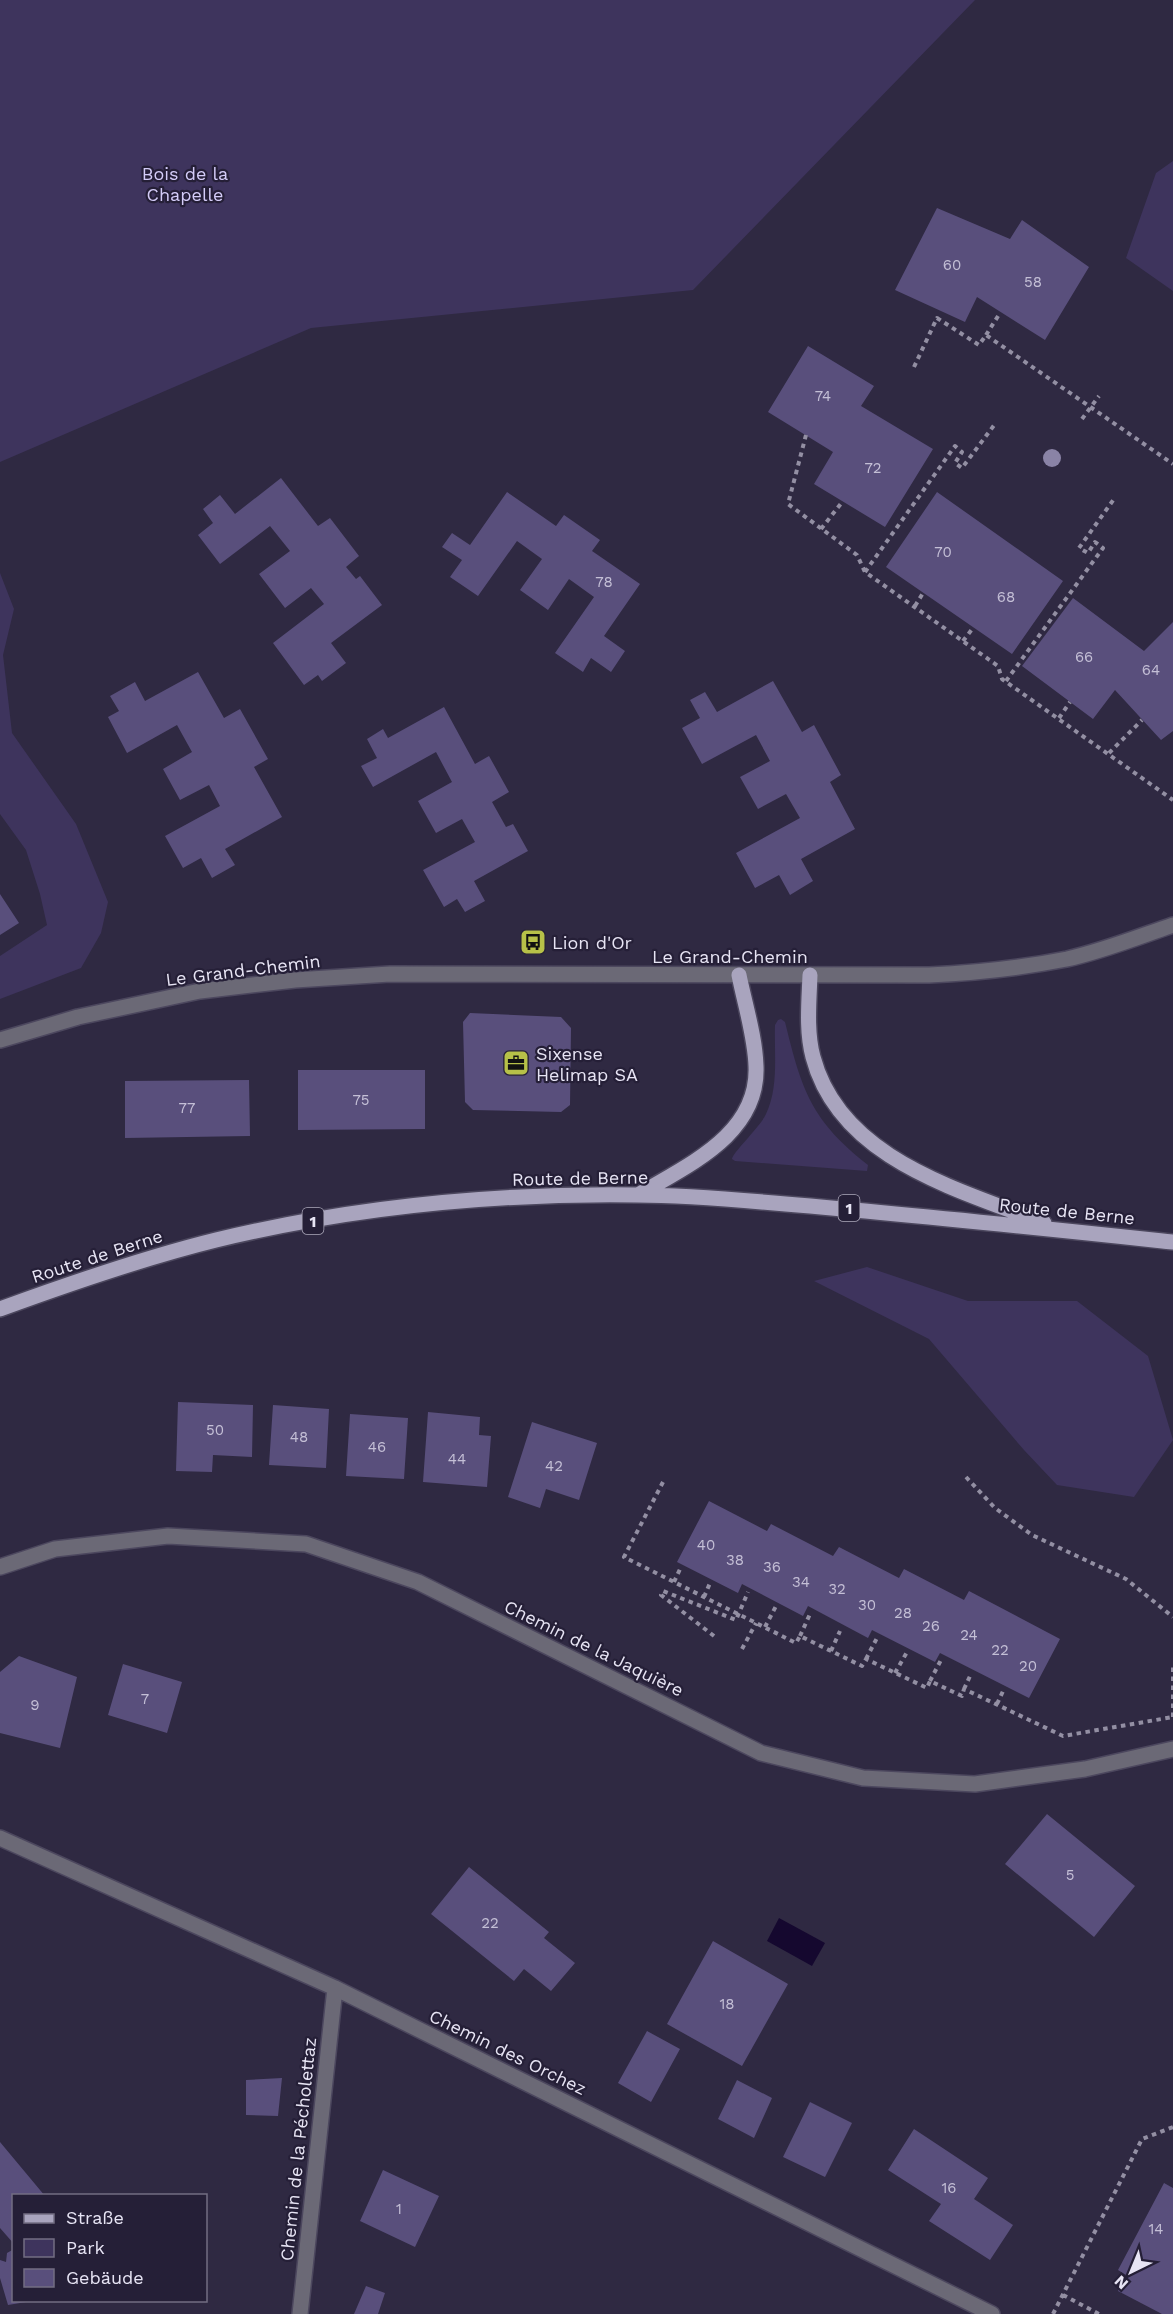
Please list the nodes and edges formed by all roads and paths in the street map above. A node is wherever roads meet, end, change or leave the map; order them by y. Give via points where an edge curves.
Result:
1 (1000, 313) dead end
2 (986, 335) junction
3 (914, 367) dead end
4 (1099, 396) dead end
5 (1091, 407) junction
6 (1082, 419) dead end
7 (995, 424) dead end
8 (806, 435) dead end
9 (1173, 464) edge
10 (1114, 499) dead end
11 (843, 501) dead end
12 (821, 529) junction
13 (866, 572) junction
14 (922, 593) dead end
15 (915, 606) junction
16 (973, 628) dead end
17 (963, 641) junction
18 (1006, 681) junction
19 (1070, 702) dead end
20 (1059, 718) junction
21 (1142, 720) dead end
22 (1109, 753) junction
23 (1173, 800) edge
24 (1173, 925) edge
25 (739, 975) junction
26 (810, 975) junction
27 (0, 1040) edge
28 (638, 1195) junction
29 (1060, 1230) junction
30 (1173, 1242) edge
31 (0, 1309) edge
32 (966, 1477) dead end
33 (663, 1482) dead end
34 (0, 1567) edge
35 (681, 1567) dead end
36 (674, 1582) junction
37 (710, 1583) dead end
38 (748, 1592) dead end
39 (704, 1597) junction
40 (776, 1606) dead end
41 (739, 1614) junction
42 (810, 1614) dead end
43 (1173, 1617) edge
44 (756, 1623) junction
45 (765, 1628) junction
46 (840, 1631) dead end
47 (714, 1636) dead end
48 (800, 1636) junction
49 (878, 1636) dead end
50 (742, 1649) dead end
51 (831, 1651) junction
52 (907, 1652) dead end
53 (942, 1658) dead end
54 (866, 1659) junction
55 (1173, 1667) edge
56 (895, 1673) junction
57 (971, 1674) dead end
58 (930, 1681) junction
59 (964, 1689) junction
60 (1005, 1689) dead end
61 (997, 1704) junction
62 (1173, 1717) edge
63 (1173, 1749) edge
64 (0, 1838) edge
65 (335, 1988) junction
66 (1173, 2127) edge
67 (1062, 2295) junction
68 (300, 2314) edge
69 (992, 2314) edge
70 (1053, 2314) edge
71 (1099, 2314) edge

1 - 2 path
2 - 3 path via 979,345 937,318
2 - 5 path
4 - 5 path
5 - 6 path
5 - 9 path
7 - 13 path via 962,468 955,463 962,452 955,446
8 - 12 path via 788,504
10 - 18 path via 1079,548 1088,554 1095,542 1103,548
11 - 12 path
12 - 13 path via 857,555
13 - 15 path
14 - 15 path
15 - 17 path
16 - 17 path
17 - 18 path via 998,666
18 - 20 path
19 - 20 path
20 - 22 path
21 - 22 path
22 - 23 path
24 - 26 street, Le Grand-Chemin via 1121,944 1013,969 929,975
25 - 26 street, Le Grand-Chemin
25 - 27 street, Le Grand-Chemin via 390,974 295,980 189,994 78,1017
25 - 28 main road via 756,1067 749,1105 732,1131 712,1149
26 - 29 main road via 809,1033 813,1057 830,1098 850,1124 882,1150 920,1172
28 - 29 main road, Route de Berne / 1 via 740,1199
28 - 31 main road, Route de Berne / 1 via 568,1195 427,1205 296,1224 144,1260
29 - 30 main road, Route de Berne / 1
32 - 43 path via 995,1508 1032,1535 1126,1579
33 - 36 path via 624,1557
34 - 63 street, Chemin de la Jaquière via 55,1549 168,1536 306,1544 418,1582 761,1753 863,1778 975,1784 1086,1770
35 - 36 path
36 - 39 path
37 - 39 path
38 - 41 path
39 - 41 path
40 - 45 path
41 - 44 path
41 - 47 path via 736,1620 663,1592 661,1595
42 - 48 path
44 - 45 path
44 - 50 path
45 - 48 path via 796,1643
46 - 51 path
48 - 51 path
49 - 54 path
51 - 54 path via 862,1666
52 - 56 path
53 - 58 path
54 - 56 path
55 - 62 path
56 - 58 path via 927,1688
57 - 59 path
58 - 59 path via 962,1696
59 - 61 path
60 - 61 path
61 - 62 path via 1063,1736
64 - 65 street, Chemin des Orchez
65 - 68 street, Chemin de la Pécholettaz
65 - 69 street, Chemin des Orchez
66 - 67 path via 1142,2139
67 - 70 path
67 - 71 path

